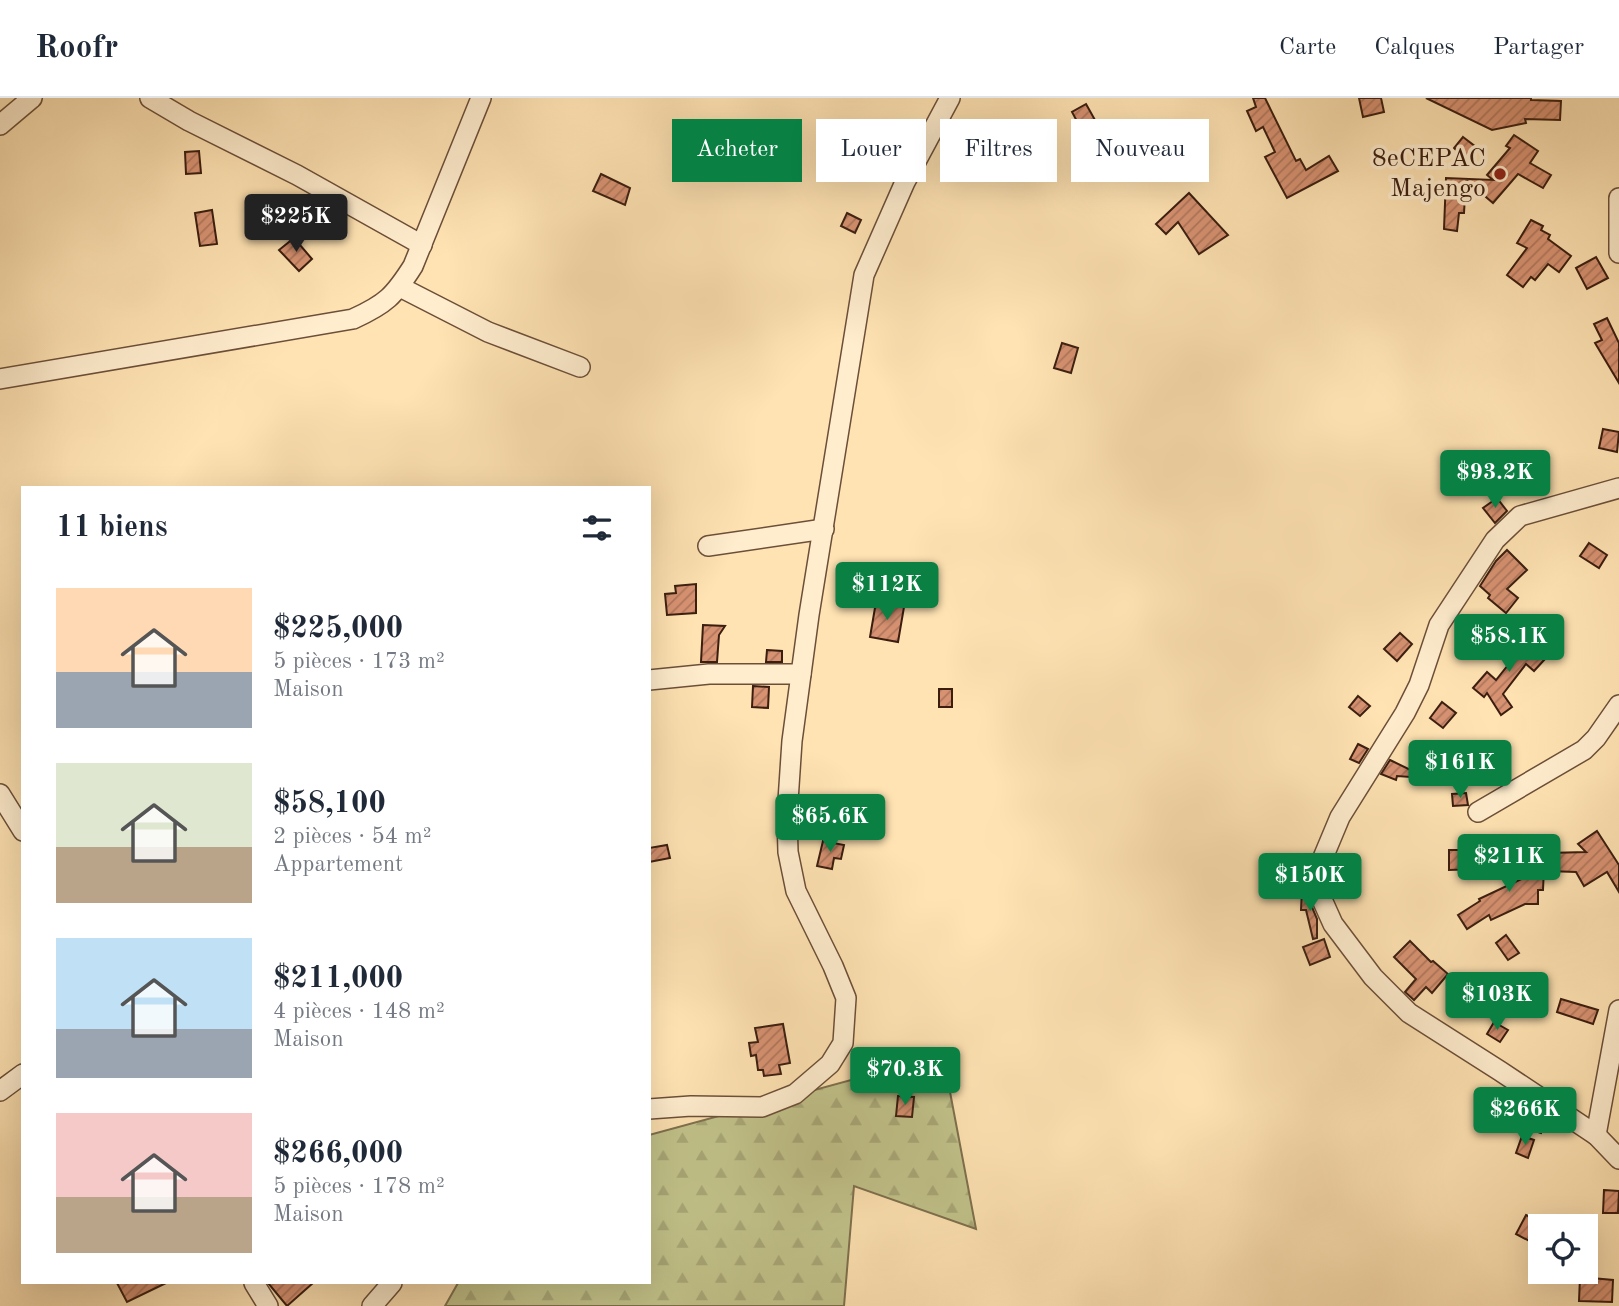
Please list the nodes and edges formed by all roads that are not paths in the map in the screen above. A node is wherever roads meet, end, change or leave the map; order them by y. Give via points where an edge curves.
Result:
1 (32, 98) edge
2 (150, 98) edge
3 (481, 98) edge
4 (950, 98) edge
5 (0, 125) edge
6 (1619, 198) edge
7 (422, 245) junction
8 (1619, 253) edge
9 (400, 287) junction
10 (580, 367) dead end
11 (0, 379) edge
12 (1619, 488) edge
13 (824, 529) junction
14 (708, 546) dead end
15 (801, 674) junction
16 (651, 680) edge
17 (1619, 705) edge
18 (0, 794) edge
19 (1478, 812) dead end
20 (21, 828) edge
21 (1619, 1010) edge
22 (21, 1075) edge
23 (0, 1091) edge
24 (651, 1109) edge
25 (1596, 1135) junction
26 (1619, 1159) edge
27 (255, 1284) edge
28 (391, 1284) edge
29 (268, 1306) edge
30 (372, 1306) edge

1 - 5 street
2 - 7 street
3 - 7 street
4 - 13 street via 905,182 864,275
6 - 8 street
7 - 9 street
9 - 10 street via 488,332
9 - 11 street via 380,306 353,319
12 - 25 street via 1520,516 1495,540 1439,625 1410,704 1340,817 1319,878 1320,895 1333,924 1373,977 1409,1013
13 - 14 street
13 - 15 street
15 - 16 street via 709,674
15 - 24 street via 792,741 788,852 796,891 846,998 843,1043 830,1064 795,1094 762,1107
17 - 19 street via 1584,750
18 - 20 street
21 - 25 street
22 - 23 street
25 - 26 street
27 - 29 street
28 - 30 street

